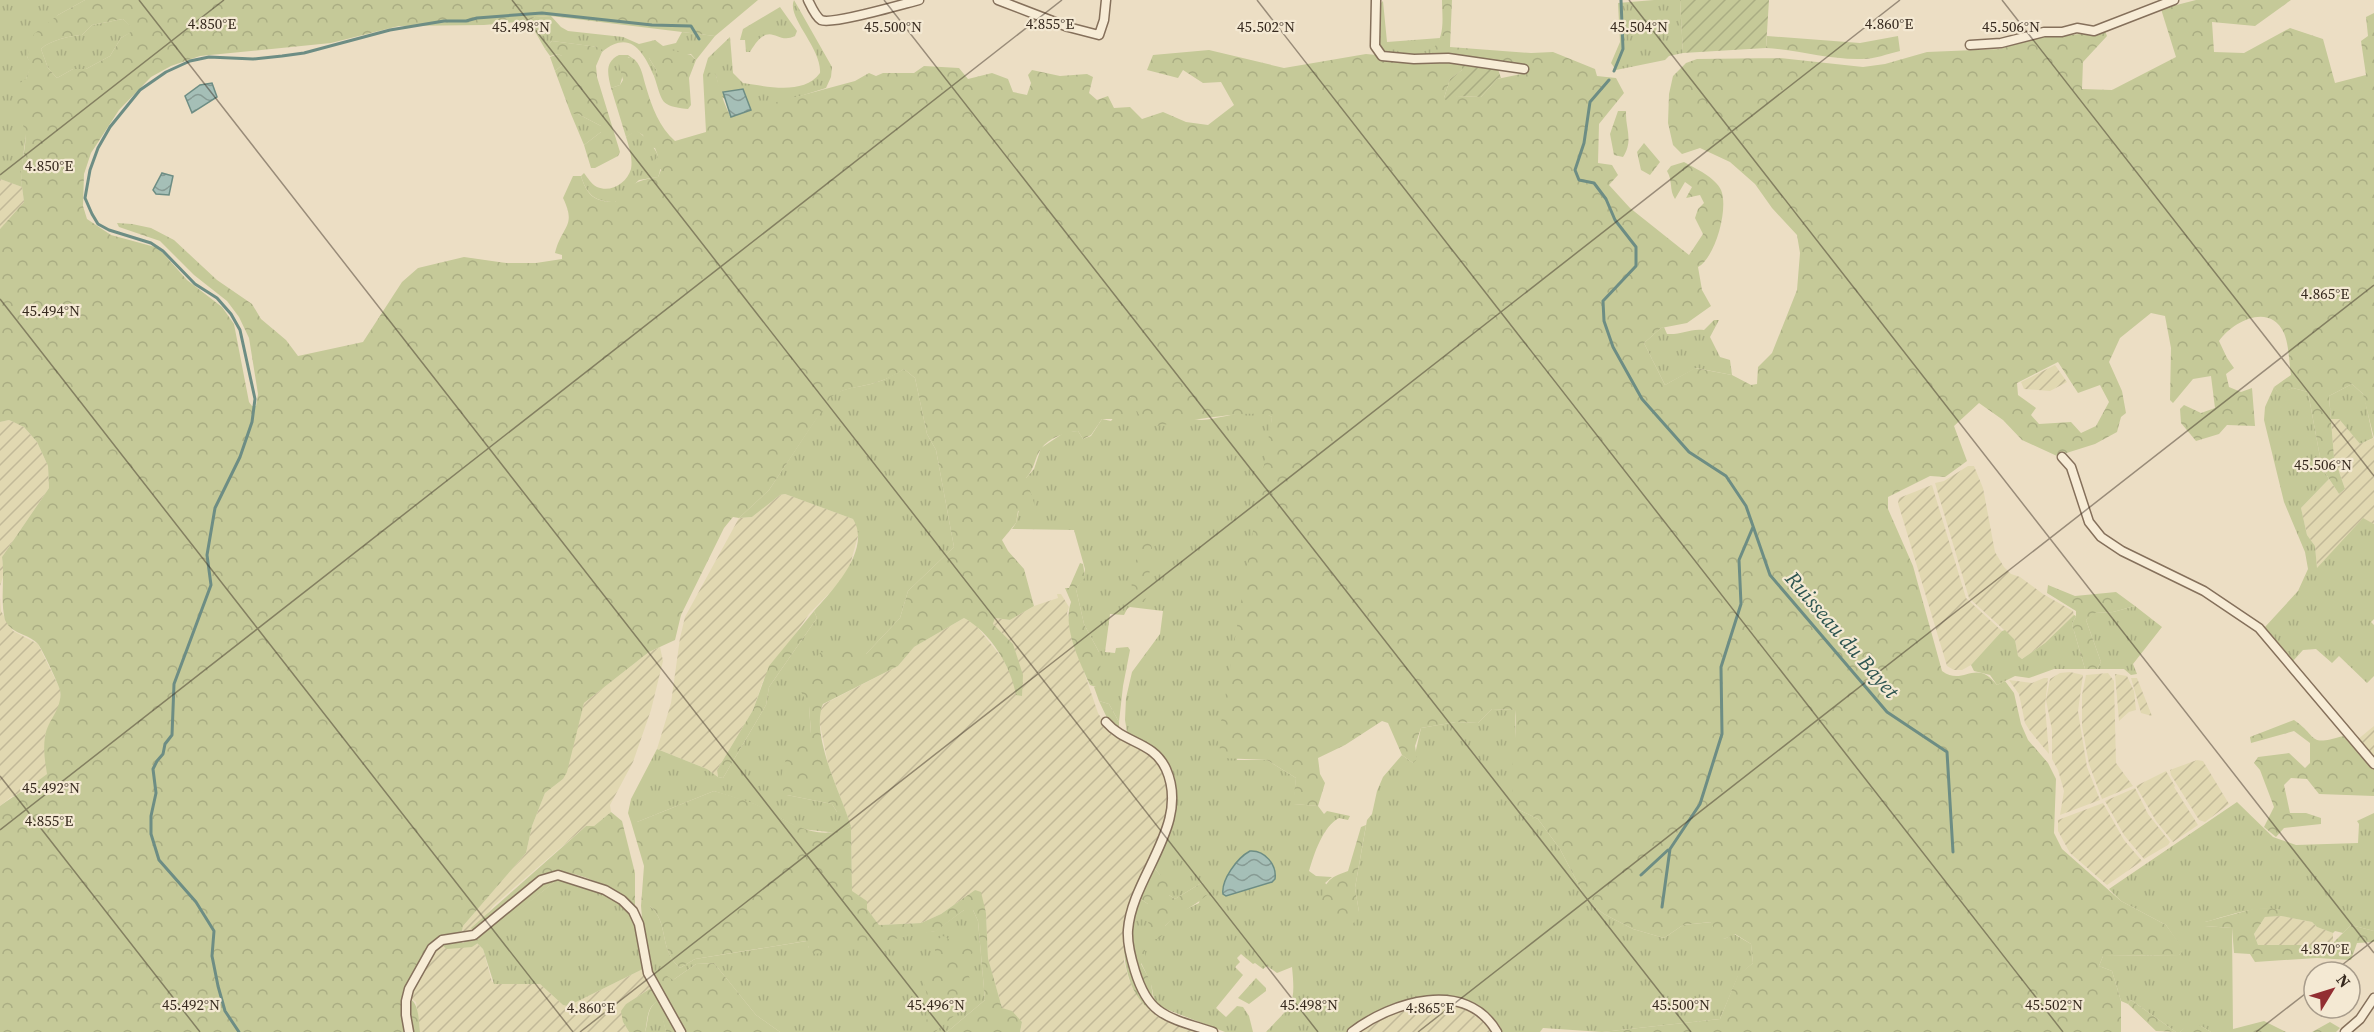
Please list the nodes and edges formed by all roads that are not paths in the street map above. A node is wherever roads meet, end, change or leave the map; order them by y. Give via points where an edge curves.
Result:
1 (808, 0) edge
2 (919, 0) edge
3 (998, 0) edge
4 (1106, 0) edge
5 (1376, 0) edge
6 (2174, 0) edge
7 (1970, 45) dead end
8 (1524, 69) dead end
9 (2062, 457) dead end
10 (1107, 722) dead end
11 (2374, 764) edge
12 (2374, 998) edge
13 (409, 1032) edge
14 (681, 1032) edge
15 (1213, 1032) edge
16 (1352, 1032) edge
17 (1497, 1032) edge
18 (2345, 1032) edge

1 - 2 street via 821,20 828,21
3 - 4 street via 1099,35
5 - 8 street via 1375,46 1382,56 1448,58
6 - 7 street via 2094,30 2077,28
9 - 11 street via 2071,467 2090,522 2101,537 2204,591 2259,628
10 - 15 street via 1116,733 1144,745 1156,756 1166,770 1172,792 1169,822 1129,923 1136,974 1158,1010
12 - 18 street
13 - 14 street via 409,989 432,948 442,940 474,935 541,880 558,875 605,890 633,911 648,973
16 - 17 street via 1392,1008 1435,1000 1484,1014

